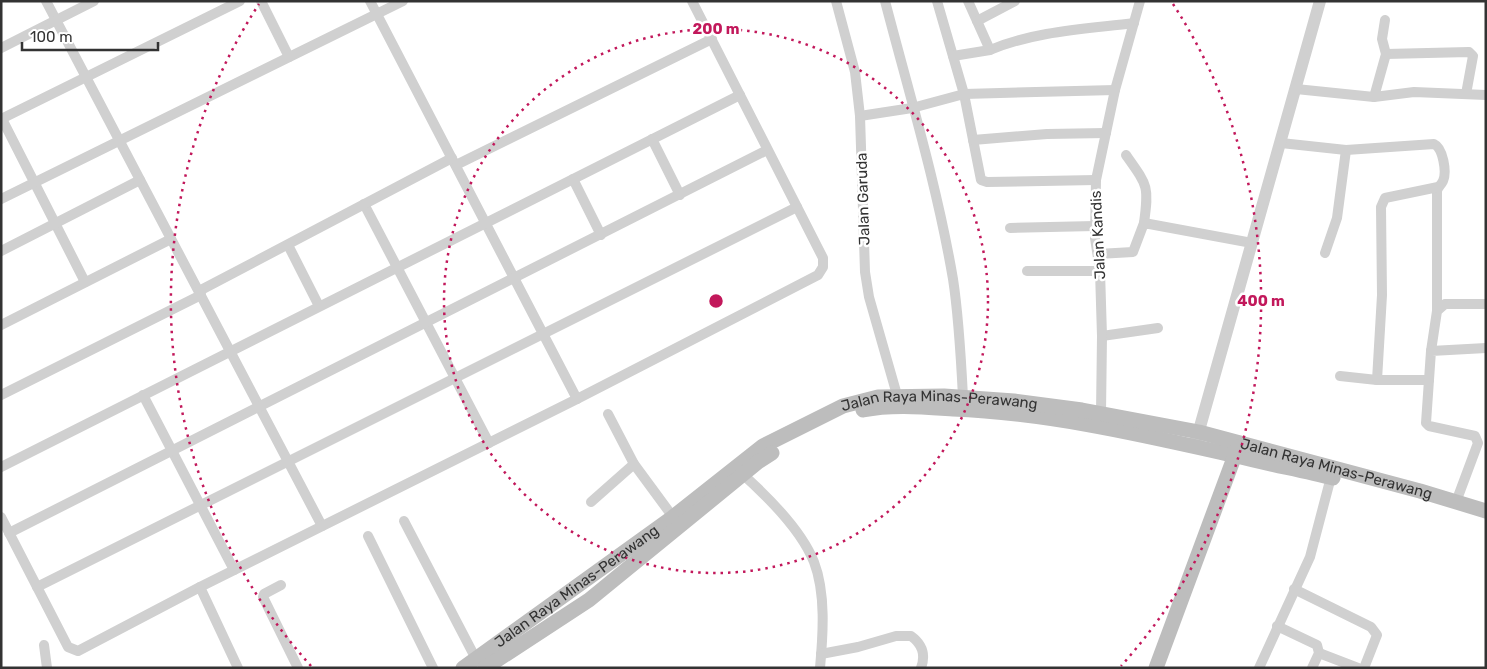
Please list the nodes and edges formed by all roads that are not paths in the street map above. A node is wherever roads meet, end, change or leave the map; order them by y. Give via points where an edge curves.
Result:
1 (46, 1) edge
2 (94, 1) edge
3 (240, 1) edge
4 (261, 1) edge
5 (370, 1) edge
6 (403, 1) edge
7 (692, 1) edge
8 (836, 1) edge
9 (885, 1) edge
10 (937, 1) edge
11 (968, 1) edge
12 (1015, 1) edge
13 (1140, 1) edge
14 (1320, 1) edge
15 (376, 14) junction
16 (56, 20) junction
17 (1385, 20) dead end
18 (977, 21) junction
19 (1134, 23) junction
20 (712, 39) junction
21 (1, 48) edge
22 (990, 50) junction
23 (1386, 54) junction
24 (953, 56) junction
25 (289, 57) junction
26 (86, 77) junction
27 (1116, 90) junction
28 (1296, 90) junction
29 (964, 94) junction
30 (1466, 94) junction
31 (740, 95) junction
32 (1486, 95) edge
33 (1374, 97) junction
34 (912, 108) junction
35 (860, 116) junction
36 (2, 119) edge
37 (1106, 132) junction
38 (652, 139) junction
39 (119, 140) junction
40 (973, 140) junction
41 (1281, 143) junction
42 (767, 150) junction
43 (1346, 150) junction
44 (1126, 155) dead end
45 (454, 161) junction
46 (572, 179) junction
47 (140, 180) junction
48 (1096, 180) junction
49 (36, 182) junction
50 (1438, 187) junction
51 (680, 195) junction
52 (1, 199) edge
53 (364, 204) junction
54 (797, 206) junction
55 (486, 223) junction
56 (1144, 223) junction
57 (55, 224) junction
58 (1095, 226) junction
59 (1010, 228) dead end
60 (601, 235) junction
61 (171, 239) junction
62 (1252, 243) junction
63 (288, 245) junction
64 (1, 251) edge
65 (1325, 253) dead end
66 (1098, 254) junction
67 (396, 268) junction
68 (1026, 271) dead end
69 (1100, 271) junction
70 (513, 279) junction
71 (85, 282) junction
72 (200, 293) junction
73 (1486, 304) edge
74 (319, 306) junction
75 (1437, 311) junction
76 (427, 322) junction
77 (1, 325) edge
78 (1158, 328) dead end
79 (543, 335) junction
80 (1102, 336) junction
81 (1486, 348) edge
82 (230, 351) junction
83 (1432, 351) junction
84 (1340, 376) dead end
85 (456, 379) junction
86 (1377, 380) junction
87 (1429, 380) junction
88 (1, 395) edge
89 (143, 395) junction
90 (897, 395) junction
91 (963, 397) junction
92 (577, 400) junction
93 (259, 407) junction
94 (1101, 413) junction
95 (608, 414) dead end
96 (1197, 439) junction
97 (489, 443) junction
98 (1237, 450) junction
99 (172, 451) junction
100 (288, 463) junction
101 (634, 464) junction
102 (1, 467) edge
103 (739, 471) junction
104 (1331, 477) junction
105 (591, 502) dead end
106 (1456, 502) junction
107 (201, 506) junction
108 (1486, 511) edge
109 (1, 517) edge
110 (673, 517) junction
111 (1486, 520) edge
112 (404, 521) dead end
113 (322, 526) junction
114 (9, 533) junction
115 (368, 536) dead end
116 (234, 570) junction
117 (281, 585) dead end
118 (37, 587) junction
119 (200, 587) junction
120 (1294, 590) junction
121 (1277, 626) junction
122 (44, 645) dead end
123 (1319, 652) junction
124 (821, 654) junction
125 (481, 663) edge
126 (47, 668) edge
127 (238, 668) edge
128 (298, 668) edge
129 (433, 668) edge
130 (463, 668) edge
131 (820, 668) edge
132 (921, 668) edge
133 (1156, 668) edge
134 (1259, 668) edge
135 (1312, 668) edge
136 (1358, 668) edge
137 (1364, 668) edge

1 - 16 street
2 - 16 street
3 - 26 street
4 - 25 street
5 - 15 street
6 - 15 street
7 - 20 street
8 - 35 street, Jalan Garuda via 855,72
9 - 34 street
10 - 24 street
11 - 18 street
12 - 18 street
13 - 19 street, Jalan Kandis
14 - 28 street
15 - 25 street
15 - 45 street
16 - 21 street
16 - 26 street
17 - 23 street via 1382,39
18 - 22 street
19 - 22 street via 1040,35
19 - 27 street, Jalan Kandis
20 - 31 street
20 - 45 street
22 - 24 street
23 - 30 street via 1469,52 1472,56
23 - 33 street
24 - 29 street
25 - 39 street
26 - 36 street
26 - 39 street
27 - 29 street
27 - 37 street, Jalan Kandis
28 - 33 street
28 - 41 street
29 - 34 street
29 - 40 street
30 - 32 street
30 - 33 street via 1414,92
31 - 38 street
31 - 42 street
34 - 35 street
34 - 91 street via 938,202 953,280
35 - 90 street, Jalan Garuda via 868,296
36 - 49 street
37 - 40 street via 1030,134
37 - 48 street, Jalan Kandis
38 - 46 street
38 - 51 street
39 - 47 street
39 - 49 street
40 - 48 street via 979,176 984,181
41 - 43 street
41 - 62 street
42 - 51 street
42 - 54 street
43 - 50 street via 1434,144 1441,150 1444,175
43 - 65 street via 1337,218
44 - 56 street via 1148,192
45 - 53 street
45 - 55 street
46 - 55 street
46 - 60 street
47 - 57 street
47 - 61 street
48 - 58 street, Jalan Kandis
49 - 52 street
49 - 57 street
50 - 75 street
50 - 86 street via 1385,198 1381,206 1382,295
51 - 60 street
53 - 63 street
53 - 67 street
54 - 79 street
54 - 92 street via 823,258 823,268 818,275
55 - 67 street
55 - 70 street
56 - 62 street
56 - 66 street via 1133,252
57 - 64 street
57 - 71 street
58 - 59 street
58 - 66 street, Jalan Kandis
60 - 70 street
61 - 71 street
61 - 72 street
62 - 96 street
63 - 72 street
63 - 74 street
66 - 69 street, Jalan Kandis
67 - 74 street
67 - 76 street
68 - 69 street
69 - 80 street, Jalan Kandis
70 - 76 street
70 - 79 street
71 - 77 street
72 - 82 street
72 - 88 street
73 - 75 street via 1445,304
74 - 82 street
75 - 83 street
76 - 85 street
76 - 93 street
78 - 80 street
79 - 85 street
79 - 92 street
80 - 94 street, Jalan Kandis
81 - 83 street
82 - 89 street
82 - 93 street
83 - 87 street
84 - 86 street
85 - 97 street
85 - 100 street
86 - 87 street
87 - 106 street via 1428,426 1475,436 1478,443
89 - 99 street
89 - 102 street
90 - 91 main road, Jalan Raya Minas-Perawang
90 - 103 main road, Jalan Raya Minas-Perawang via 843,406 763,446
91 - 94 main road, Jalan Raya Minas-Perawang
92 - 97 street
93 - 99 street
93 - 100 street
94 - 96 main road, Jalan Raya Minas-Perawang
95 - 101 street
96 - 98 main road, Jalan Raya Minas-Perawang
96 - 103 main road, Jalan Raya Minas-Perawang via 1153,436 1052,418 976,410 876,407 814,428
97 - 113 street
98 - 104 main road, Jalan Raya Minas-Perawang
98 - 106 main road, Jalan Raya Minas-Perawang
98 - 133 main road
99 - 107 street
99 - 114 street
100 - 107 street
100 - 113 street
101 - 105 street
101 - 110 street
103 - 110 main road, Jalan Raya Minas-Perawang
103 - 124 street via 776,507 806,546 814,562 821,602
103 - 125 main road, Jalan Raya Minas-Perawang via 589,600
104 - 111 main road, Jalan Raya Minas-Perawang
104 - 120 street via 1310,557
106 - 108 main road, Jalan Raya Minas-Perawang
107 - 116 street
107 - 118 street
109 - 114 street
110 - 125 main road, Jalan Raya Minas-Perawang
112 - 125 street
113 - 116 street
114 - 118 street
115 - 129 street
116 - 119 street
117 - 128 street via 264,594 264,598
118 - 119 street via 65,642 76,651
119 - 127 street
120 - 121 street
120 - 137 street via 1375,631 1377,635
121 - 123 street via 1317,646
121 - 134 street
122 - 126 street
123 - 135 street
123 - 136 street
124 - 131 street
124 - 132 street via 896,636 911,636 923,650
125 - 130 main road, Jalan Raya Minas-Perawang

